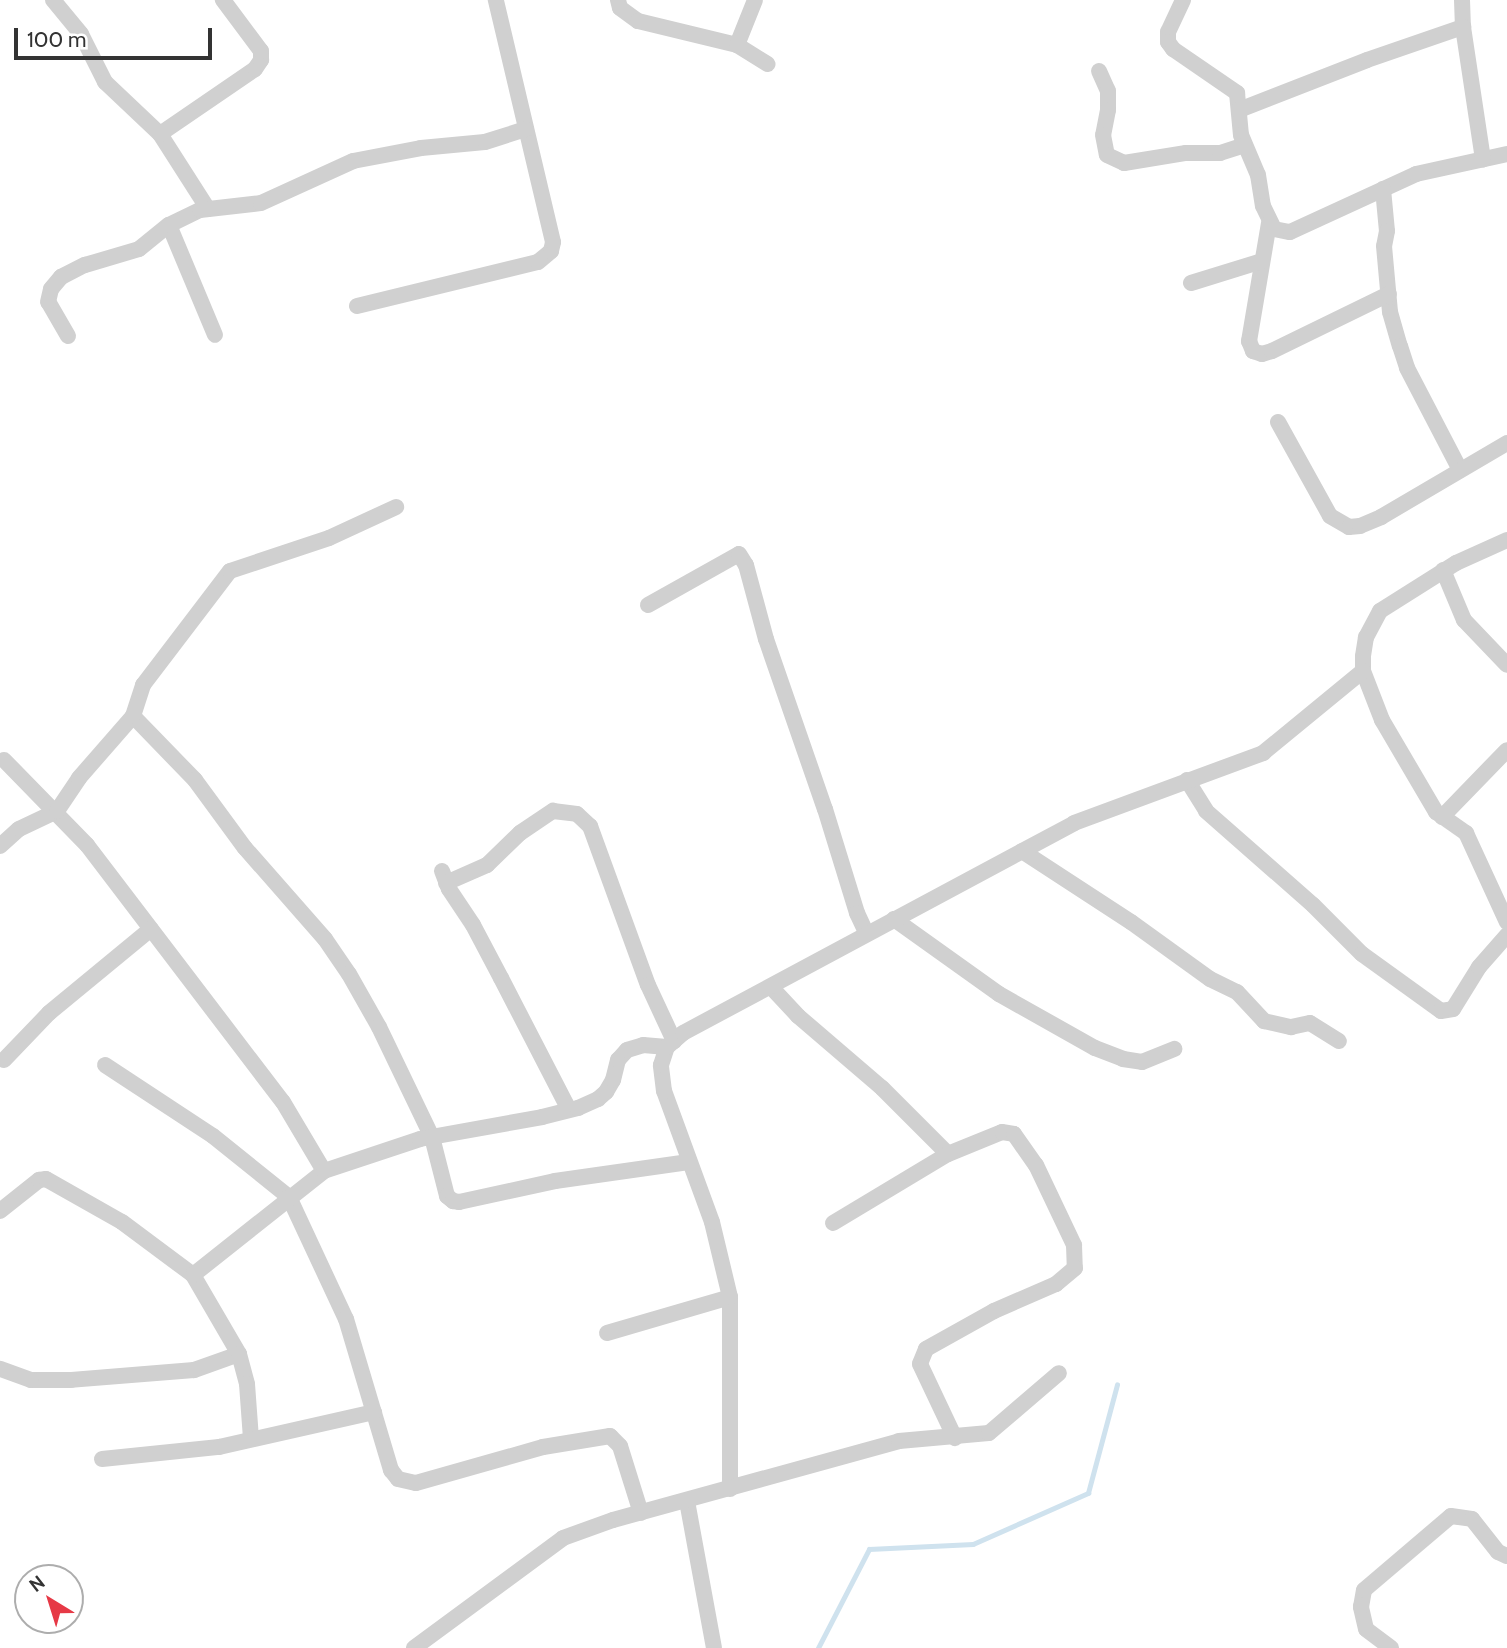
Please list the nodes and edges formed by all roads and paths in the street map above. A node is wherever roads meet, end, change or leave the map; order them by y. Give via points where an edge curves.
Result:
1 (53, 0) edge
2 (223, 0) edge
3 (496, 0) edge
4 (618, 0) edge
5 (755, 0) edge
6 (1183, 0) edge
7 (1462, 0) edge
8 (1463, 27) junction
9 (737, 45) junction
10 (768, 64) dead end
11 (1099, 71) dead end
12 (1240, 110) junction
13 (526, 129) junction
14 (160, 134) junction
15 (1244, 145) junction
16 (1507, 154) edge
17 (1483, 160) junction
18 (1384, 189) junction
19 (208, 209) junction
20 (1269, 223) junction
21 (169, 225) junction
22 (1262, 261) junction
23 (1191, 283) dead end
24 (1389, 294) junction
25 (357, 306) dead end
26 (215, 335) dead end
27 (68, 336) dead end
28 (1278, 422) dead end
29 (1507, 443) edge
30 (1460, 470) junction
31 (396, 507) dead end
32 (1507, 540) edge
33 (1443, 570) junction
34 (648, 605) dead end
35 (1507, 665) edge
36 (1363, 671) junction
37 (133, 716) junction
38 (1507, 750) edge
39 (4, 760) dead end
40 (1187, 780) junction
41 (57, 811) junction
42 (1442, 817) junction
43 (0, 846) edge
44 (1022, 851) junction
45 (894, 919) junction
46 (1507, 922) edge
47 (151, 929) junction
48 (867, 934) junction
49 (1507, 935) edge
50 (771, 987) junction
51 (1339, 1041) dead end
52 (671, 1044) junction
53 (1174, 1049) dead end
54 (4, 1060) dead end
55 (105, 1065) dead end
56 (569, 1110) junction
57 (432, 1137) junction
58 (948, 1154) junction
59 (689, 1162) junction
60 (324, 1171) junction
61 (289, 1197) junction
62 (0, 1211) edge
63 (833, 1223) dead end
64 (192, 1275) junction
65 (730, 1297) junction
66 (607, 1333) dead end
67 (239, 1354) junction
68 (0, 1369) edge
69 (1059, 1373) dead end
70 (374, 1412) junction
71 (955, 1438) junction
72 (251, 1439) junction
73 (102, 1459) dead end
74 (730, 1489) junction
75 (687, 1501) junction
76 (641, 1513) junction
77 (1507, 1556) edge
78 (414, 1648) edge
79 (713, 1648) edge
80 (1391, 1648) edge

1 - 14 street via 81,34 105,82
2 - 14 street via 261,51 261,60 255,69
3 - 13 street
4 - 9 street via 638,21
5 - 9 street
6 - 12 street via 1168,42 1234,89
7 - 8 street
8 - 12 street
8 - 17 street
9 - 10 street
11 - 15 street via 1108,91 1103,135 1107,155 1124,163 1186,153 1220,153
12 - 15 street
13 - 19 street via 485,142 353,161 261,203
13 - 25 street via 553,242 547,257
14 - 19 street
15 - 20 street via 1258,175
16 - 17 street
17 - 18 street via 1416,174
18 - 20 street via 1290,232 1280,232
18 - 24 street
19 - 21 street
20 - 22 street
21 - 26 street
21 - 27 street via 139,248 61,277 48,302
22 - 23 street
22 - 24 street via 1249,341 1259,354 1272,352
24 - 30 street via 1407,368
28 - 30 street via 1330,516 1349,527 1381,517
29 - 30 street
31 - 37 street via 329,538 230,571 143,685
32 - 33 street
33 - 35 street via 1464,620
33 - 36 street via 1380,611 1366,637
34 - 48 street via 739,554 856,913
36 - 40 street via 1271,749
36 - 42 street via 1382,720
37 - 41 street
37 - 57 street via 195,780 246,848 325,939 379,1027
38 - 42 street
39 - 41 street
40 - 44 street via 1101,811
40 - 49 street via 1206,811 1362,954 1441,1011 1452,1009
41 - 43 street via 19,829
41 - 47 street
42 - 46 street via 1466,834
44 - 45 street
44 - 51 street via 1210,979 1237,992 1264,1021 1290,1027 1310,1023
45 - 48 street
45 - 53 street via 999,994 1095,1048 1142,1062
47 - 54 street via 49,1013
47 - 60 street via 283,1102
48 - 50 street
50 - 52 street
50 - 58 street
52 - 56 street via 627,1050 603,1096
52 - 56 street via 590,827 577,814 553,811 487,865 444,877
52 - 59 street via 661,1065 664,1091
55 - 61 street via 213,1136
56 - 57 street
57 - 59 street via 447,1196 459,1202 555,1181
57 - 60 street
58 - 63 street
58 - 71 street via 1002,1132 1014,1134 1036,1165 1077,1258 1075,1268 1056,1283 926,1349 920,1364
59 - 65 street via 712,1222
60 - 61 street
61 - 64 street
61 - 70 street via 346,1319
62 - 64 street via 46,1179 122,1222
64 - 67 street
65 - 66 street
65 - 74 street
67 - 68 street via 194,1370 71,1380 31,1380
67 - 72 street via 247,1384
69 - 71 street via 989,1433
70 - 72 street
70 - 76 street via 391,1470 407,1483 543,1447 610,1436 620,1446
71 - 74 street via 900,1441
72 - 73 street via 219,1447
74 - 75 street
75 - 76 street
75 - 79 street
76 - 78 street via 563,1538
77 - 80 street via 1498,1552 1472,1519 1451,1517 1364,1590 1361,1607 1366,1629

